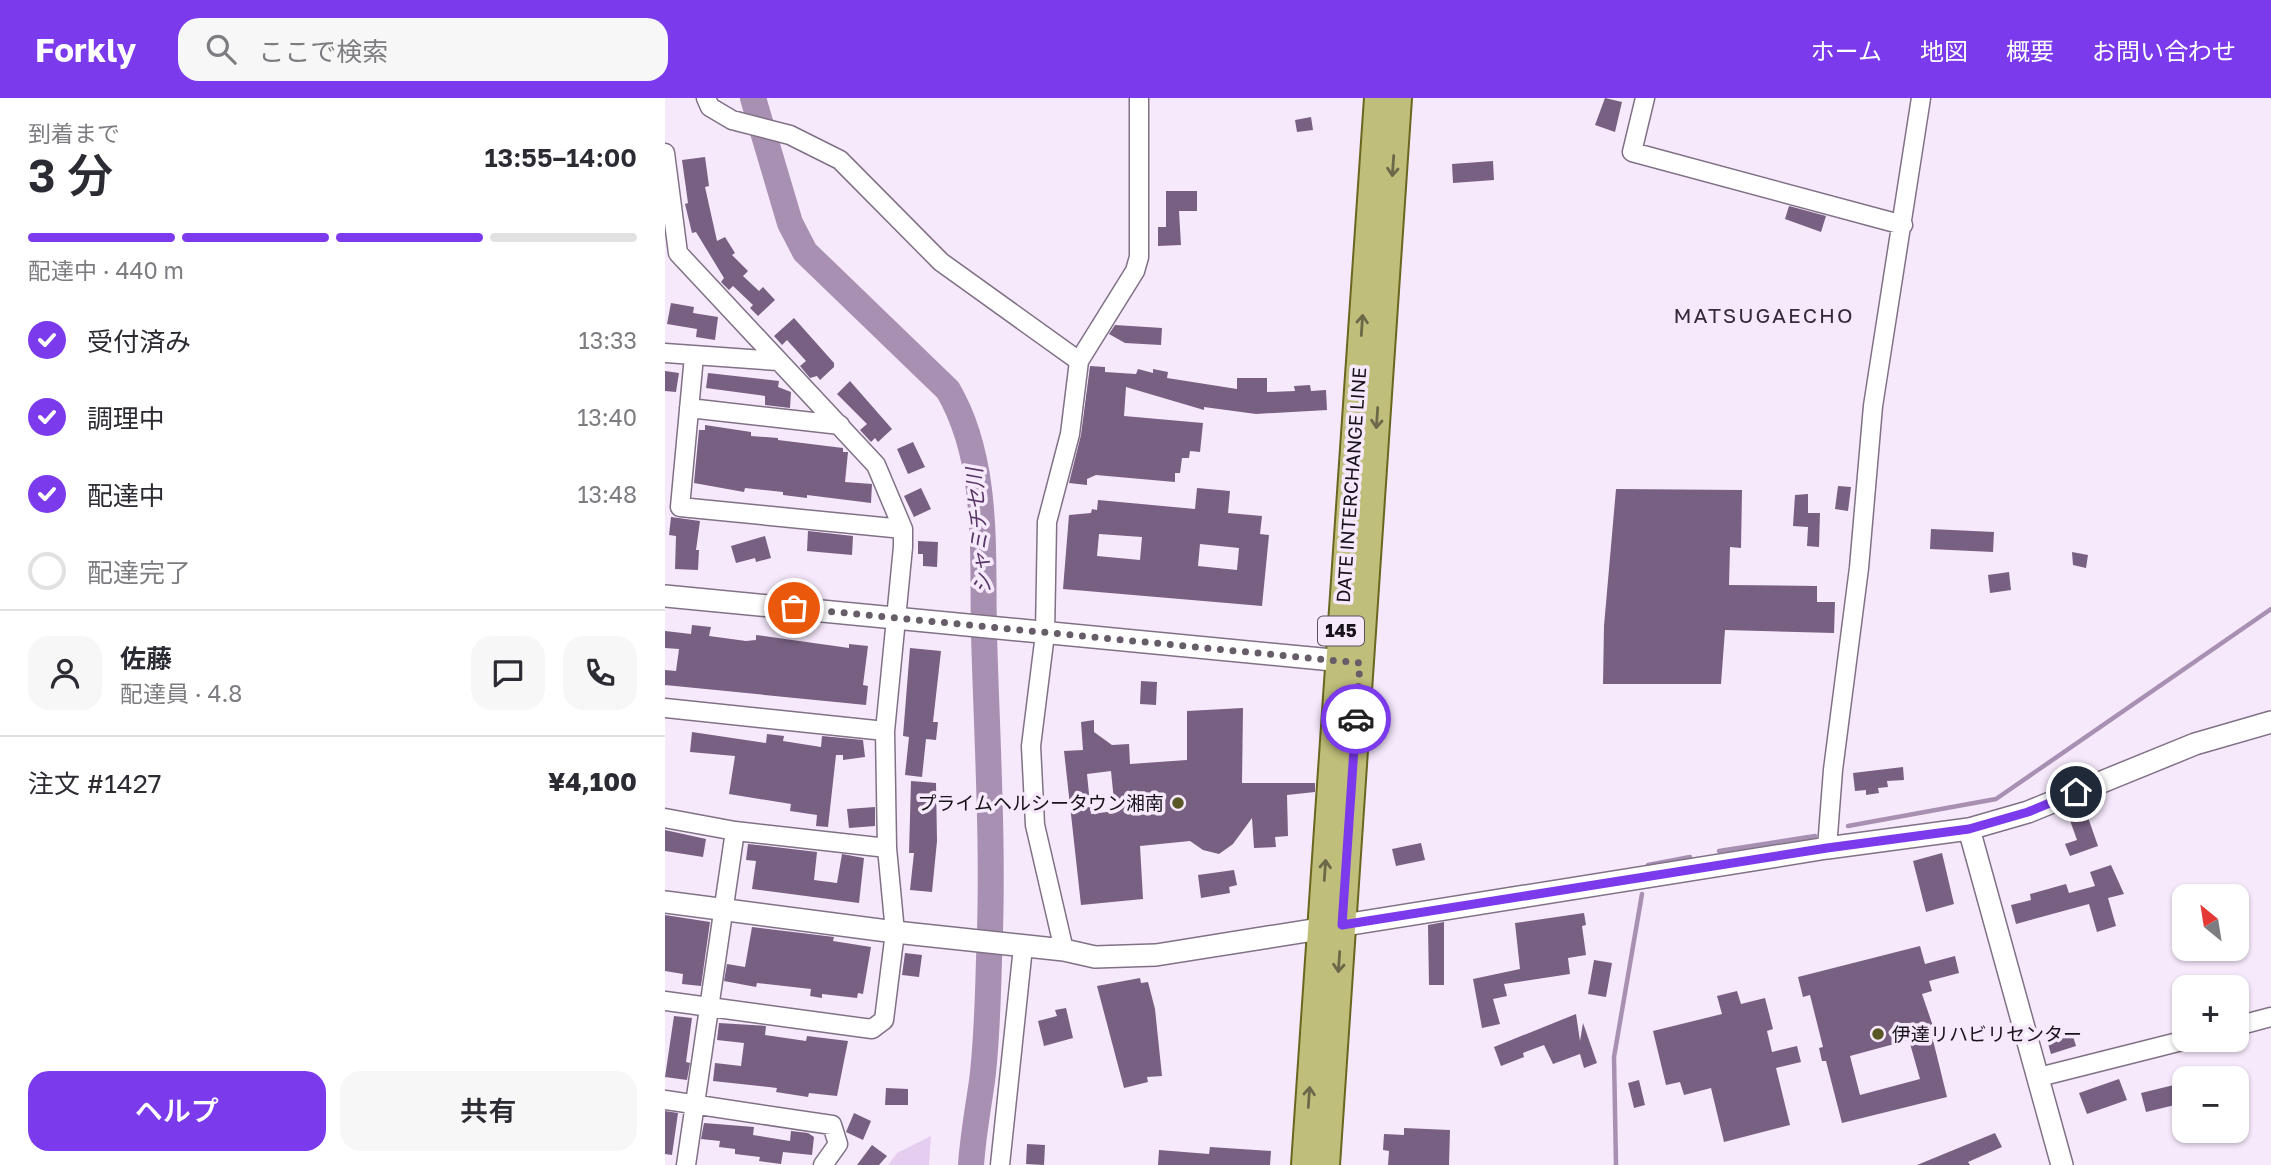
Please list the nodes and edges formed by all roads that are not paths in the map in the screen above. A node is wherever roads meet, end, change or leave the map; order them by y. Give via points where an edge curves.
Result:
1 (706, 98) edge
2 (1139, 98) edge
3 (1378, 98) edge
4 (1398, 98) edge
5 (1645, 98) edge
6 (1921, 98) edge
7 (665, 153) edge
8 (1903, 225) junction
9 (671, 254) edge
10 (665, 353) edge
11 (694, 355) junction
12 (778, 361) junction
13 (1079, 361) junction
14 (689, 408) junction
15 (840, 425) junction
16 (903, 529) junction
17 (665, 596) edge
18 (897, 617) junction
19 (1045, 634) junction
20 (1350, 662) junction
21 (665, 708) edge
22 (2271, 722) edge
23 (885, 731) junction
24 (665, 818) edge
25 (1969, 829) junction
26 (735, 831) junction
27 (887, 848) junction
28 (1827, 848) junction
29 (665, 902) edge
30 (724, 910) junction
31 (1332, 926) junction
32 (895, 933) junction
33 (1017, 947) junction
34 (1064, 950) junction
35 (665, 1001) edge
36 (709, 1007) junction
37 (2271, 1017) edge
38 (2249, 1023) edge
39 (2172, 1044) edge
40 (2039, 1077) junction
41 (665, 1100) edge
42 (696, 1104) junction
43 (687, 1165) edge
44 (823, 1165) edge
45 (1000, 1165) edge
46 (1305, 1165) edge
47 (1326, 1165) edge
48 (2062, 1165) edge

1 - 13 street via 710,107 732,120 790,135 841,160 941,261
2 - 13 street via 1139,257 1135,271
20 -> 3 main road, DATE INTERCHANGE LINE / 145
4 -> 20 main road, DATE INTERCHANGE LINE / 145
5 - 8 street via 1632,152
6 - 8 street
7 - 9 street
8 - 28 street via 1873,406
9 - 12 street
10 - 11 street
11 - 12 street
11 - 14 street
12 - 15 street
13 - 19 street via 1070,434 1047,522
14 - 15 street
14 - 16 street via 680,507
15 - 16 street via 876,465
16 - 18 street
17 - 18 street
18 - 19 street
18 - 23 street
19 - 20 street
19 - 34 street via 1031,746 1034,812
20 - 31 main road, DATE INTERCHANGE LINE / 145
21 - 23 street
22 - 25 street via 2195,744 2028,812
23 - 27 street
24 - 26 street
25 - 28 street
25 - 40 street
26 - 27 street
26 - 30 street
27 - 32 street
28 - 31 street
29 - 30 street
30 - 32 street
30 - 36 street
31 - 34 street via 1156,956 1095,957
46 -> 31 main road, DATE INTERCHANGE LINE / 145
31 -> 47 main road, DATE INTERCHANGE LINE / 145
32 - 33 street
32 - 36 street via 884,1020 872,1029
33 - 34 street
33 - 45 street
35 - 36 street
36 - 42 street
37 - 38 street
39 - 40 street
40 - 48 street
41 - 42 street
42 - 43 street
42 - 44 street via 832,1125 838,1144

